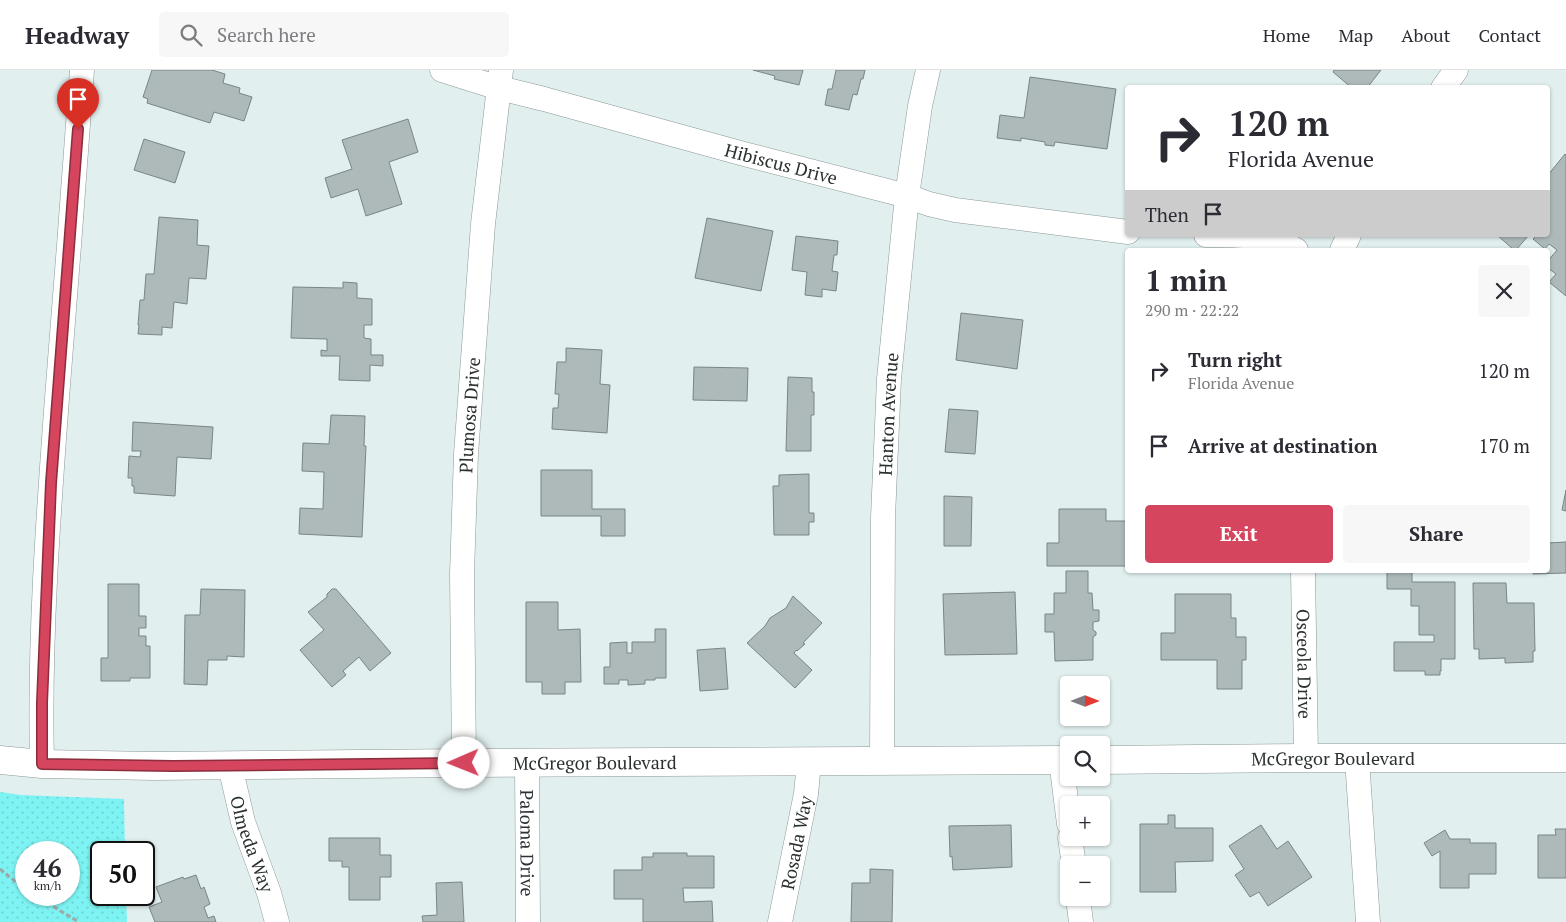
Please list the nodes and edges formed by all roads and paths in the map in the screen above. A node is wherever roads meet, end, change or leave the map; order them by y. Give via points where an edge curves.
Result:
1 (82, 70) edge
2 (442, 70) edge
3 (928, 70) edge
4 (1456, 70) edge
5 (500, 79) edge
6 (1445, 85) edge
7 (907, 196) junction
8 (1125, 232) edge
9 (1267, 237) edge
10 (1293, 248) edge
11 (1303, 573) edge
12 (1306, 758) junction
13 (1566, 758) edge
14 (1357, 759) junction
15 (0, 760) edge
16 (882, 760) junction
17 (1060, 760) edge
18 (1110, 760) edge
19 (810, 762) junction
20 (464, 763) junction
21 (527, 763) junction
22 (42, 764) junction
23 (230, 766) junction
24 (0, 869) edge
25 (15, 881) edge
26 (52, 906) edge
27 (1079, 906) edge
28 (79, 922) edge
29 (277, 922) edge
30 (528, 922) edge
31 (780, 922) edge
32 (1081, 922) edge
33 (1368, 922) edge

1 - 22 street via 51,483 41,711
2 - 5 street, Hibiscus Drive
3 - 7 street, Hanton Avenue
4 - 6 street
5 - 7 street, Hibiscus Drive via 744,154
5 - 20 street, Plumosa Drive via 483,224 466,454 462,574
7 - 8 street, Hibiscus Drive via 955,210
7 - 16 street, Hanton Avenue via 889,379 885,458
9 - 10 street
11 - 12 street, Osceola Drive
12 - 14 main road, McGregor Boulevard
12 - 18 main road, McGregor Boulevard
13 - 14 main road, McGregor Boulevard
14 - 33 street
15 - 22 main road, McGregor Boulevard
16 - 17 main road, McGregor Boulevard
16 - 19 main road, McGregor Boulevard
19 - 21 main road, McGregor Boulevard
19 - 31 street, Rosada Way
20 - 21 main road, McGregor Boulevard
20 - 23 main road, McGregor Boulevard
21 - 30 street, Paloma Drive
22 - 23 main road, McGregor Boulevard
23 - 29 street, Olmeda Way via 244,822
24 - 25 path
26 - 28 path
27 - 32 street

